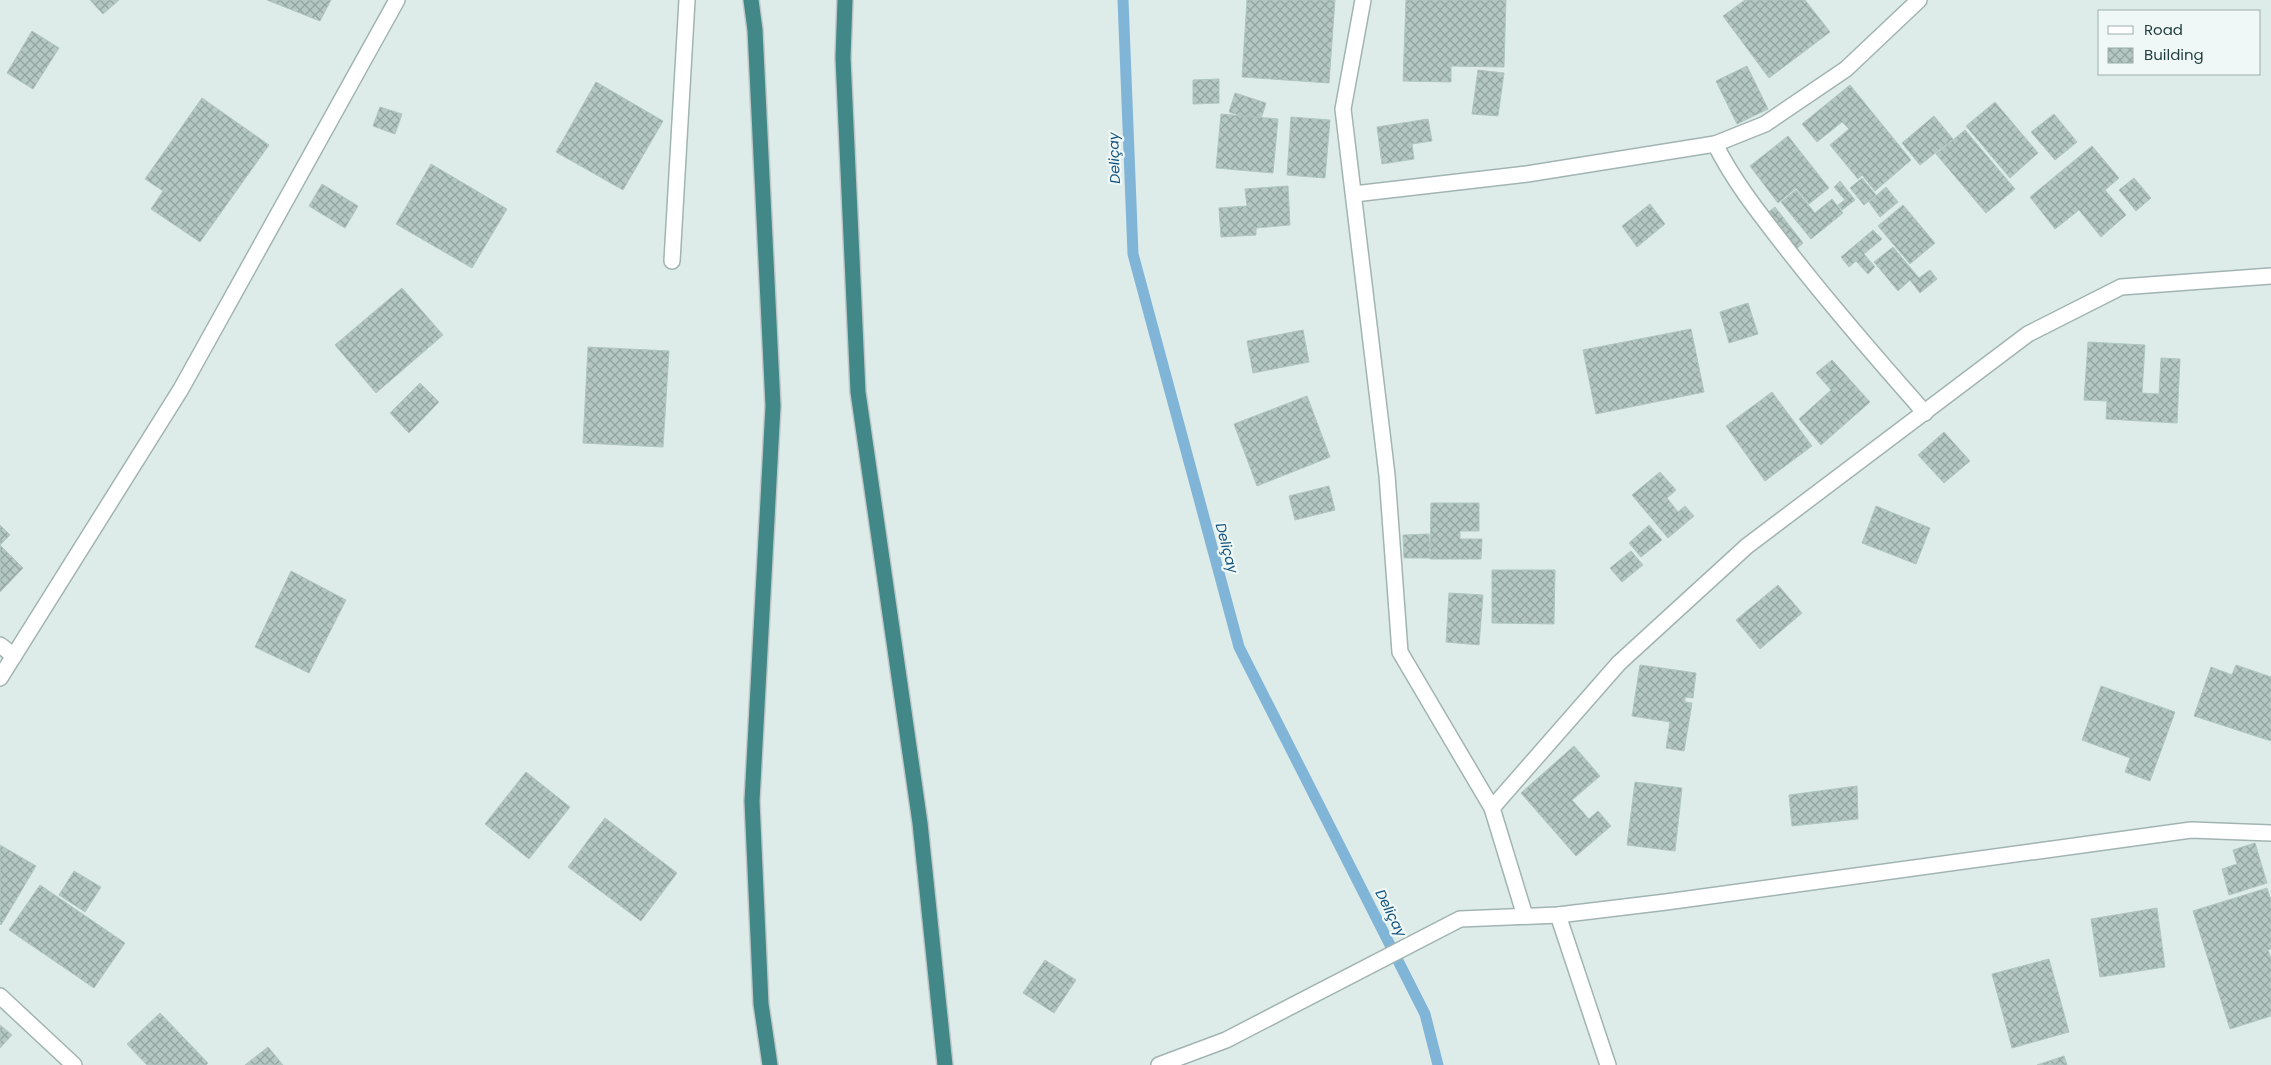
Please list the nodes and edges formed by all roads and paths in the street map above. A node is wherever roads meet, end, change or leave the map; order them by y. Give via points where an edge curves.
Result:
1 (397, 0) edge
2 (687, 0) edge
3 (751, 0) edge
4 (845, 0) edge
5 (1363, 0) edge
6 (1919, 0) edge
7 (1715, 144) junction
8 (1354, 194) junction
9 (672, 261) dead end
10 (2271, 276) edge
11 (1925, 413) junction
12 (0, 645) edge
13 (14, 656) junction
14 (0, 678) edge
15 (1492, 808) junction
16 (2271, 833) edge
17 (1558, 915) junction
18 (1525, 916) junction
19 (0, 996) edge
20 (74, 1065) edge
21 (770, 1065) edge
22 (945, 1065) edge
23 (1159, 1065) edge
24 (1608, 1065) edge

1 - 13 street via 181,389
2 - 9 street
3 - 21 highway via 773,406 752,801 761,1004
4 - 22 highway via 843,58 858,392 920,823
5 - 8 street via 1343,108
6 - 7 street via 1846,69 1765,124
7 - 8 street via 1526,174
7 - 11 street via 1727,168 1762,218 1841,318
8 - 15 street via 1388,475 1400,652
10 - 11 street via 2122,287 2028,334
11 - 15 street via 1747,546 1647,637 1612,670
12 - 13 street
13 - 14 street
15 - 18 street
16 - 17 street via 2191,830
17 - 18 street
17 - 24 street
18 - 23 street via 1460,918 1226,1040
19 - 20 street

